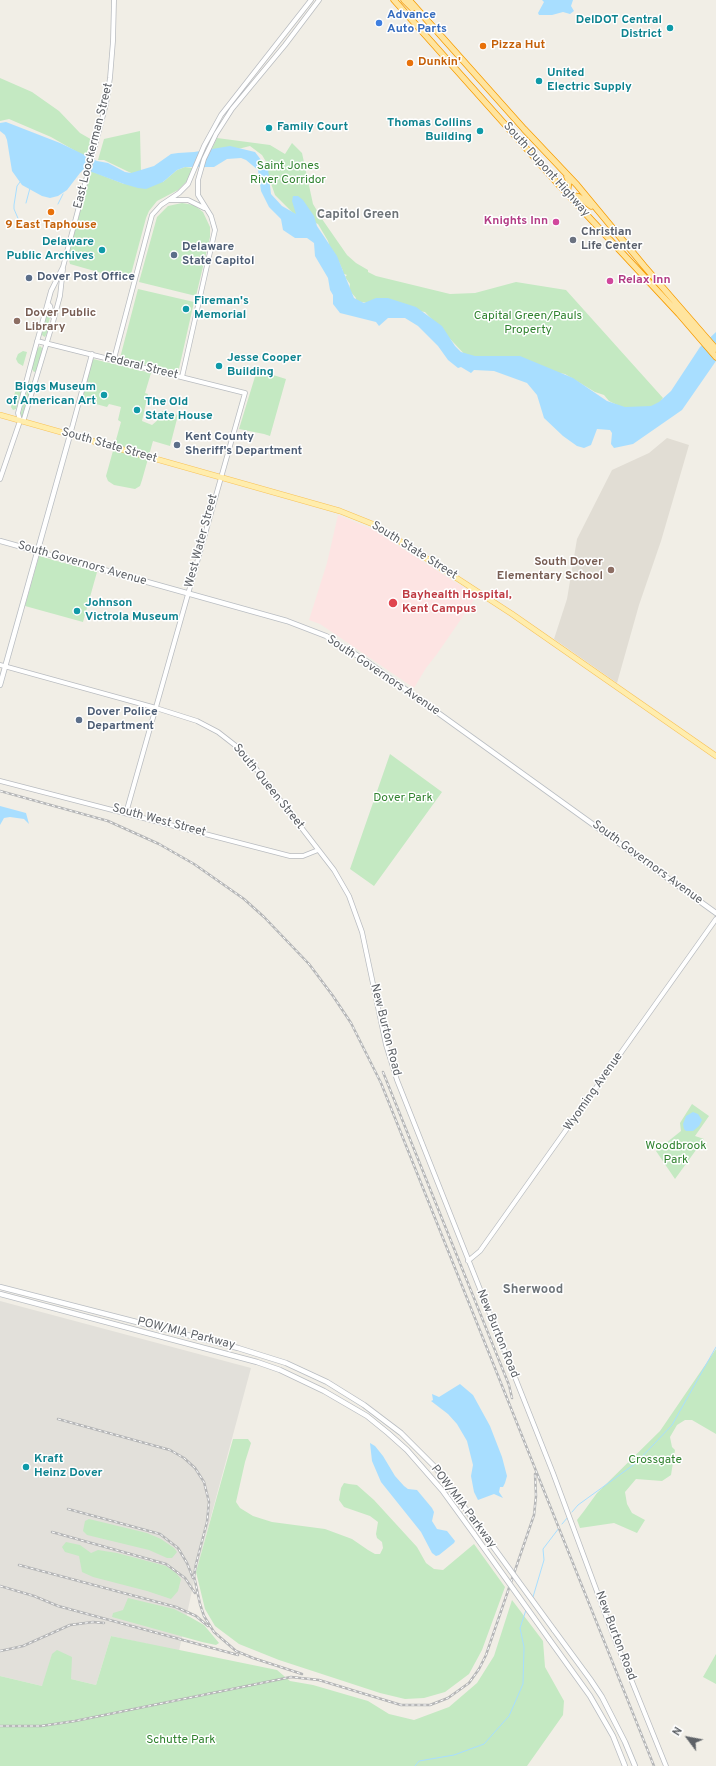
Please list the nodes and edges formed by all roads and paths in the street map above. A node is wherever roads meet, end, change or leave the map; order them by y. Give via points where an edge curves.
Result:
1 (114, 0) edge
2 (312, 0) edge
3 (319, 0) edge
4 (394, 0) edge
5 (404, 0) edge
6 (409, 0) edge
7 (434, 29) junction
8 (562, 171) junction
9 (558, 184) junction
10 (577, 185) junction
11 (569, 187) junction
12 (567, 194) junction
13 (573, 198) junction
14 (168, 200) junction
15 (206, 209) junction
16 (604, 219) junction
17 (63, 267) junction
18 (48, 304) junction
19 (53, 322) junction
20 (703, 338) junction
21 (37, 341) junction
22 (47, 344) junction
23 (716, 349) edge
24 (92, 354) junction
25 (716, 357) edge
26 (114, 359) junction
27 (182, 377) junction
28 (245, 393) joint
29 (0, 415) edge
30 (20, 421) junction
31 (70, 435) junction
32 (220, 477) junction
33 (0, 479) edge
34 (0, 541) edge
35 (37, 552) junction
36 (188, 594) junction
37 (3, 666) edge
38 (0, 686) edge
39 (156, 708) junction
40 (716, 756) edge
41 (0, 781) edge
42 (126, 813) junction
43 (318, 850) junction
44 (348, 896) joint
45 (716, 913) edge
46 (716, 920) edge
47 (468, 1261) junction
48 (0, 1287) edge
49 (0, 1294) edge
50 (626, 1766) edge
51 (635, 1766) edge
52 (666, 1766) edge

1 - 17 street, East Loockerman Street via 113,41 106,104
2 - 14 street via 225,109 204,146 191,179 184,189
3 - 15 street via 232,109 209,148 197,185 198,194
4 - 9 highway, South Dupont Highway
5 - 7 highway
6 - 7 highway, South Dupont Highway
7 - 8 highway, South Dupont Highway
8 - 10 highway, South Dupont Highway
8 - 11 highway via 569,181
9 - 11 highway
9 - 12 highway, South Dupont Highway
10 - 11 highway
10 - 13 highway
10 - 16 highway, South Dupont Highway
11 - 12 highway
12 - 13 highway
13 - 16 highway via 589,204
13 - 20 highway, South Dupont Highway
14 - 15 street via 193,201
14 - 26 street via 152,215
15 - 27 street via 215,230
16 - 20 highway, South Dupont Highway
17 - 18 street
17 - 19 street via 60,296
18 - 19 street
18 - 21 street
19 - 22 street
20 - 23 highway, South Dupont Highway
20 - 25 highway, South Dupont Highway
21 - 22 street, Federal Street
21 - 30 street via 18,413
22 - 24 street, Federal Street
22 - 30 street via 24,419
24 - 26 street, Federal Street
24 - 31 street
26 - 27 street, Federal Street
27 - 28 street, Federal Street
28 - 32 street, West Water Street
29 - 30 main road, South State Street
30 - 31 main road, South State Street
30 - 33 street
31 - 32 main road, South State Street
31 - 35 main road
32 - 36 street, West Water Street
32 - 40 main road, South State Street via 340,511 382,529 517,618
34 - 35 main road, South Governors Avenue
35 - 36 main road, South Governors Avenue
35 - 37 main road
36 - 39 street, West Water Street
36 - 45 main road, South Governors Avenue via 296,625 338,643
37 - 38 main road
37 - 39 street, South Queen Street
39 - 42 street, West Water Street
39 - 43 street, South Queen Street via 197,721 229,739
41 - 42 street, South West Street
42 - 43 street, South West Street via 290,856 303,856
43 - 44 street, South Queen Street via 334,870
44 - 47 street, New Burton Road via 362,932 391,1064
46 - 47 street, Wyoming Avenue via 480,1252
47 - 52 street, New Burton Road
48 - 51 main road, POW/MIA Parkway, bridge via 238,1348 286,1363 327,1382 364,1405 401,1433 436,1468 602,1697
49 - 50 main road, POW/MIA Parkway, bridge via 257,1362 324,1390 367,1416 407,1450 442,1490 594,1702

